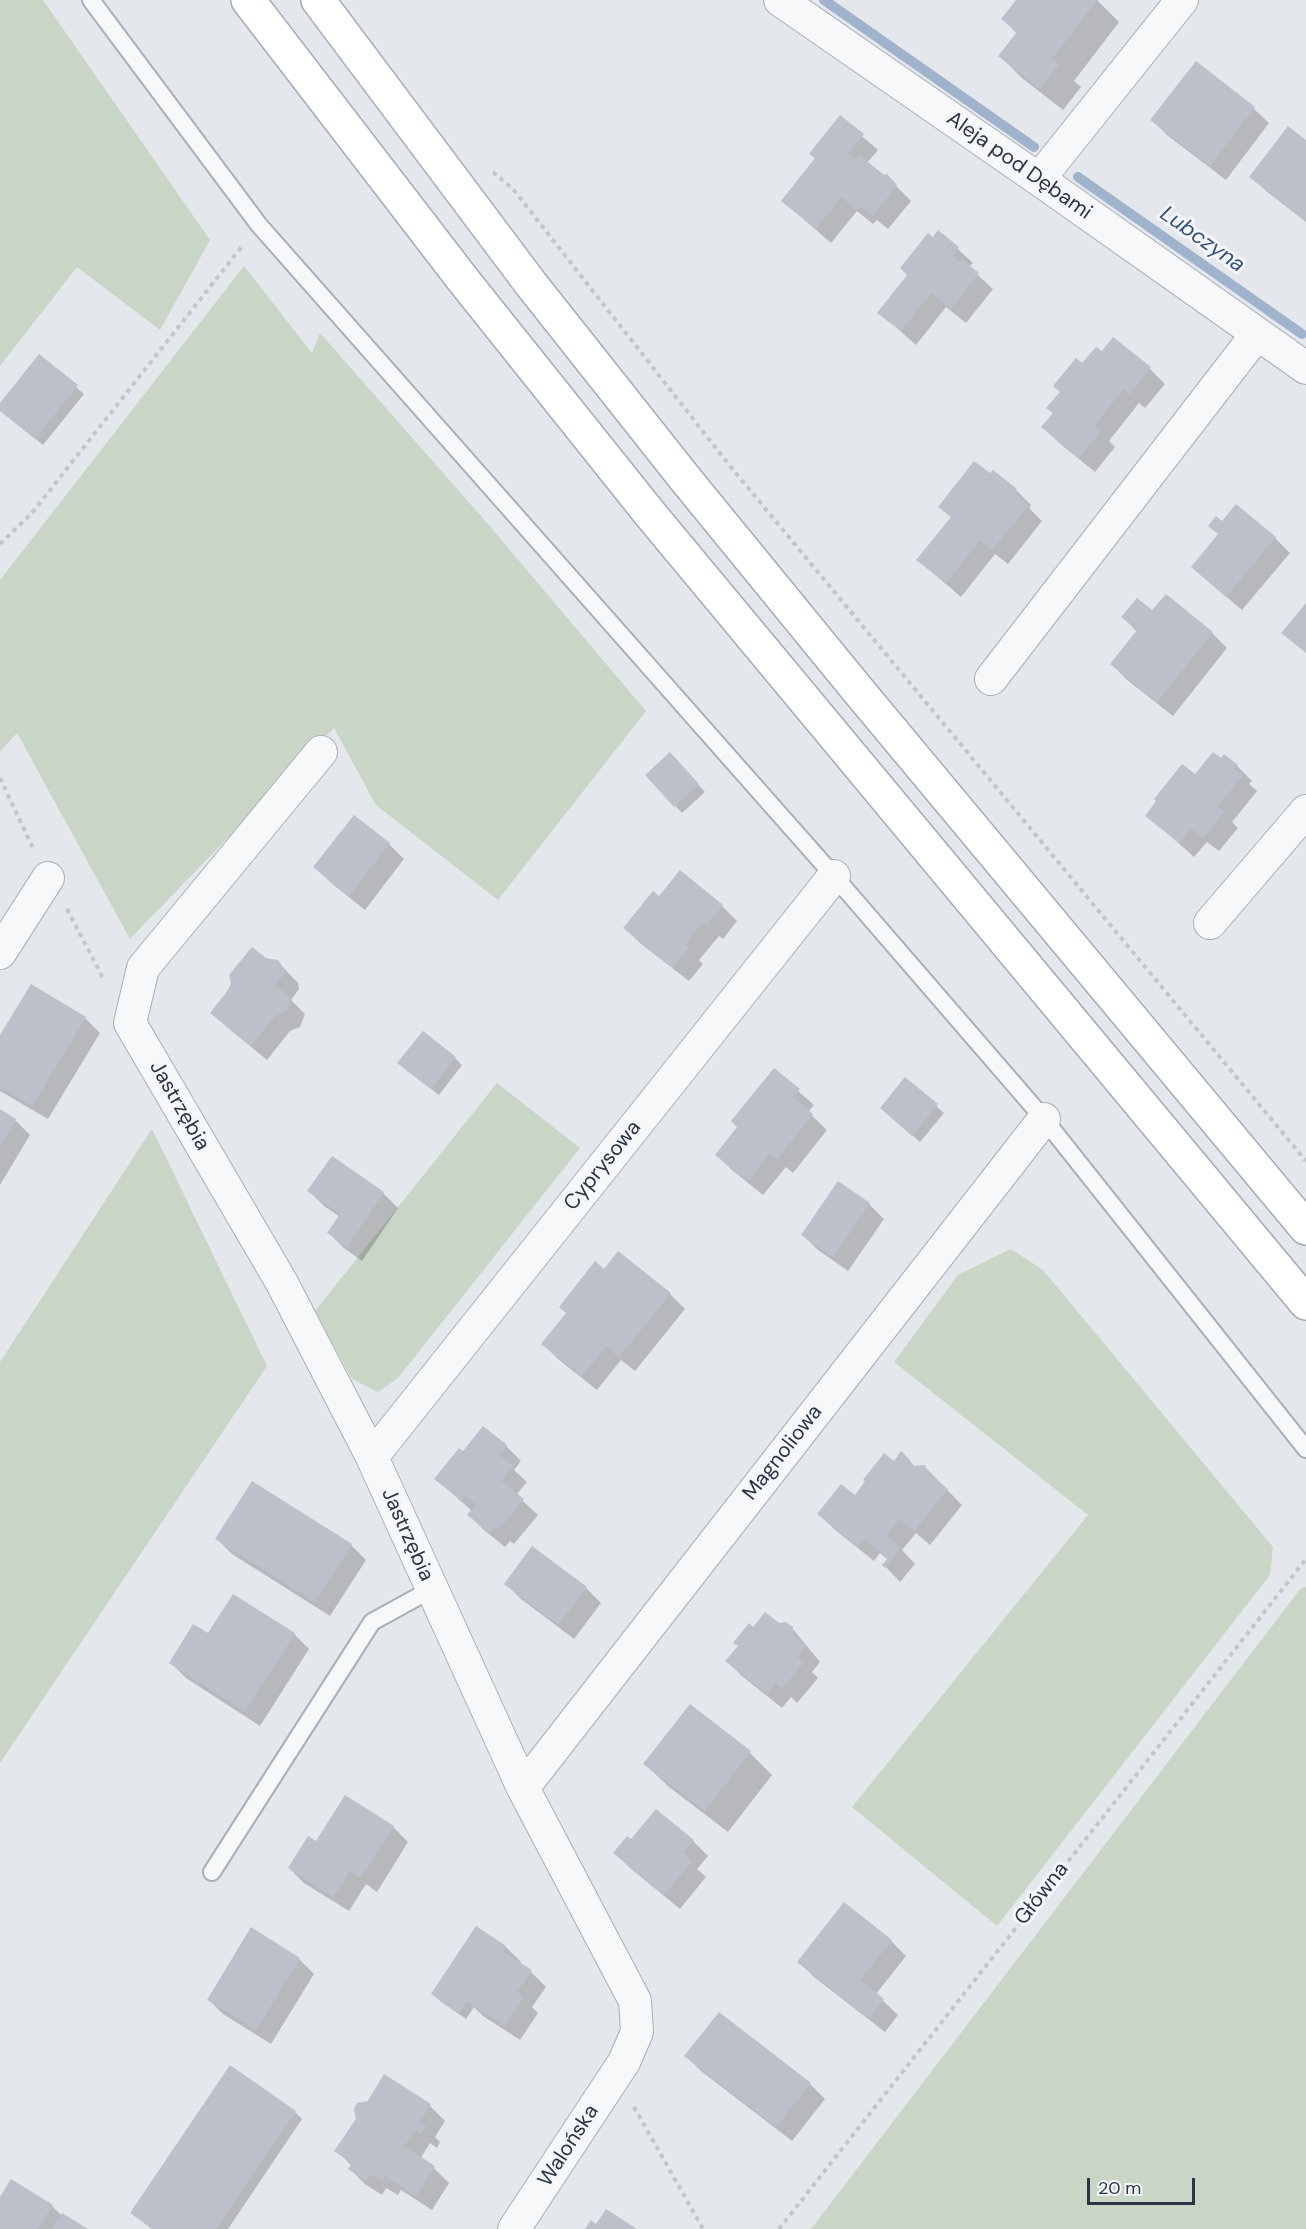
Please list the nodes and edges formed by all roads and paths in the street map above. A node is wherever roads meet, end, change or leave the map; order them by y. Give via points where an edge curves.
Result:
1 (92, 0) edge
2 (248, 0) edge
3 (318, 0) edge
4 (780, 0) edge
5 (1182, 0) edge
6 (488, 167) dead end
7 (1038, 179) junction
8 (258, 225) junction
9 (1257, 333) junction
10 (1306, 368) edge
11 (2, 542) edge
12 (991, 679) dead end
13 (321, 752) dead end
14 (1306, 811) edge
15 (834, 876) junction
16 (48, 878) dead end
17 (1210, 923) dead end
18 (0, 953) edge
19 (1044, 1119) junction
20 (1306, 1161) edge
21 (1306, 1228) edge
22 (1306, 1303) edge
23 (1306, 1449) edge
24 (372, 1457) junction
25 (1306, 1559) edge
26 (432, 1589) junction
27 (523, 1788) junction
28 (212, 1872) dead end
29 (620, 2069) junction
30 (514, 2229) edge
31 (703, 2229) edge
32 (779, 2229) edge

1 - 8 lane
2 - 22 main road via 464,281 651,515
3 - 21 main road via 531,284 687,481
4 - 7 street, Aleja pod Dębami
5 - 7 street
6 - 20 path via 513,189 730,466
7 - 9 street, Aleja pod Dębami
8 - 11 path via 32,513
8 - 15 lane
9 - 10 street, Aleja pod Dębami
9 - 12 street
13 - 24 street, Jastrzębia via 143,968 130,1023 282,1283
14 - 17 street
15 - 19 lane
15 - 24 street, Cyprysowa
16 - 18 street
19 - 23 lane
19 - 27 street, Magnoliowa
24 - 26 street, Jastrzębia
25 - 32 path, Główna
26 - 27 street, Jastrzębia
26 - 28 lane via 372,1622
27 - 29 street, Jastrzębia via 635,2001 637,2032
29 - 30 street, Walońska
29 - 31 path

